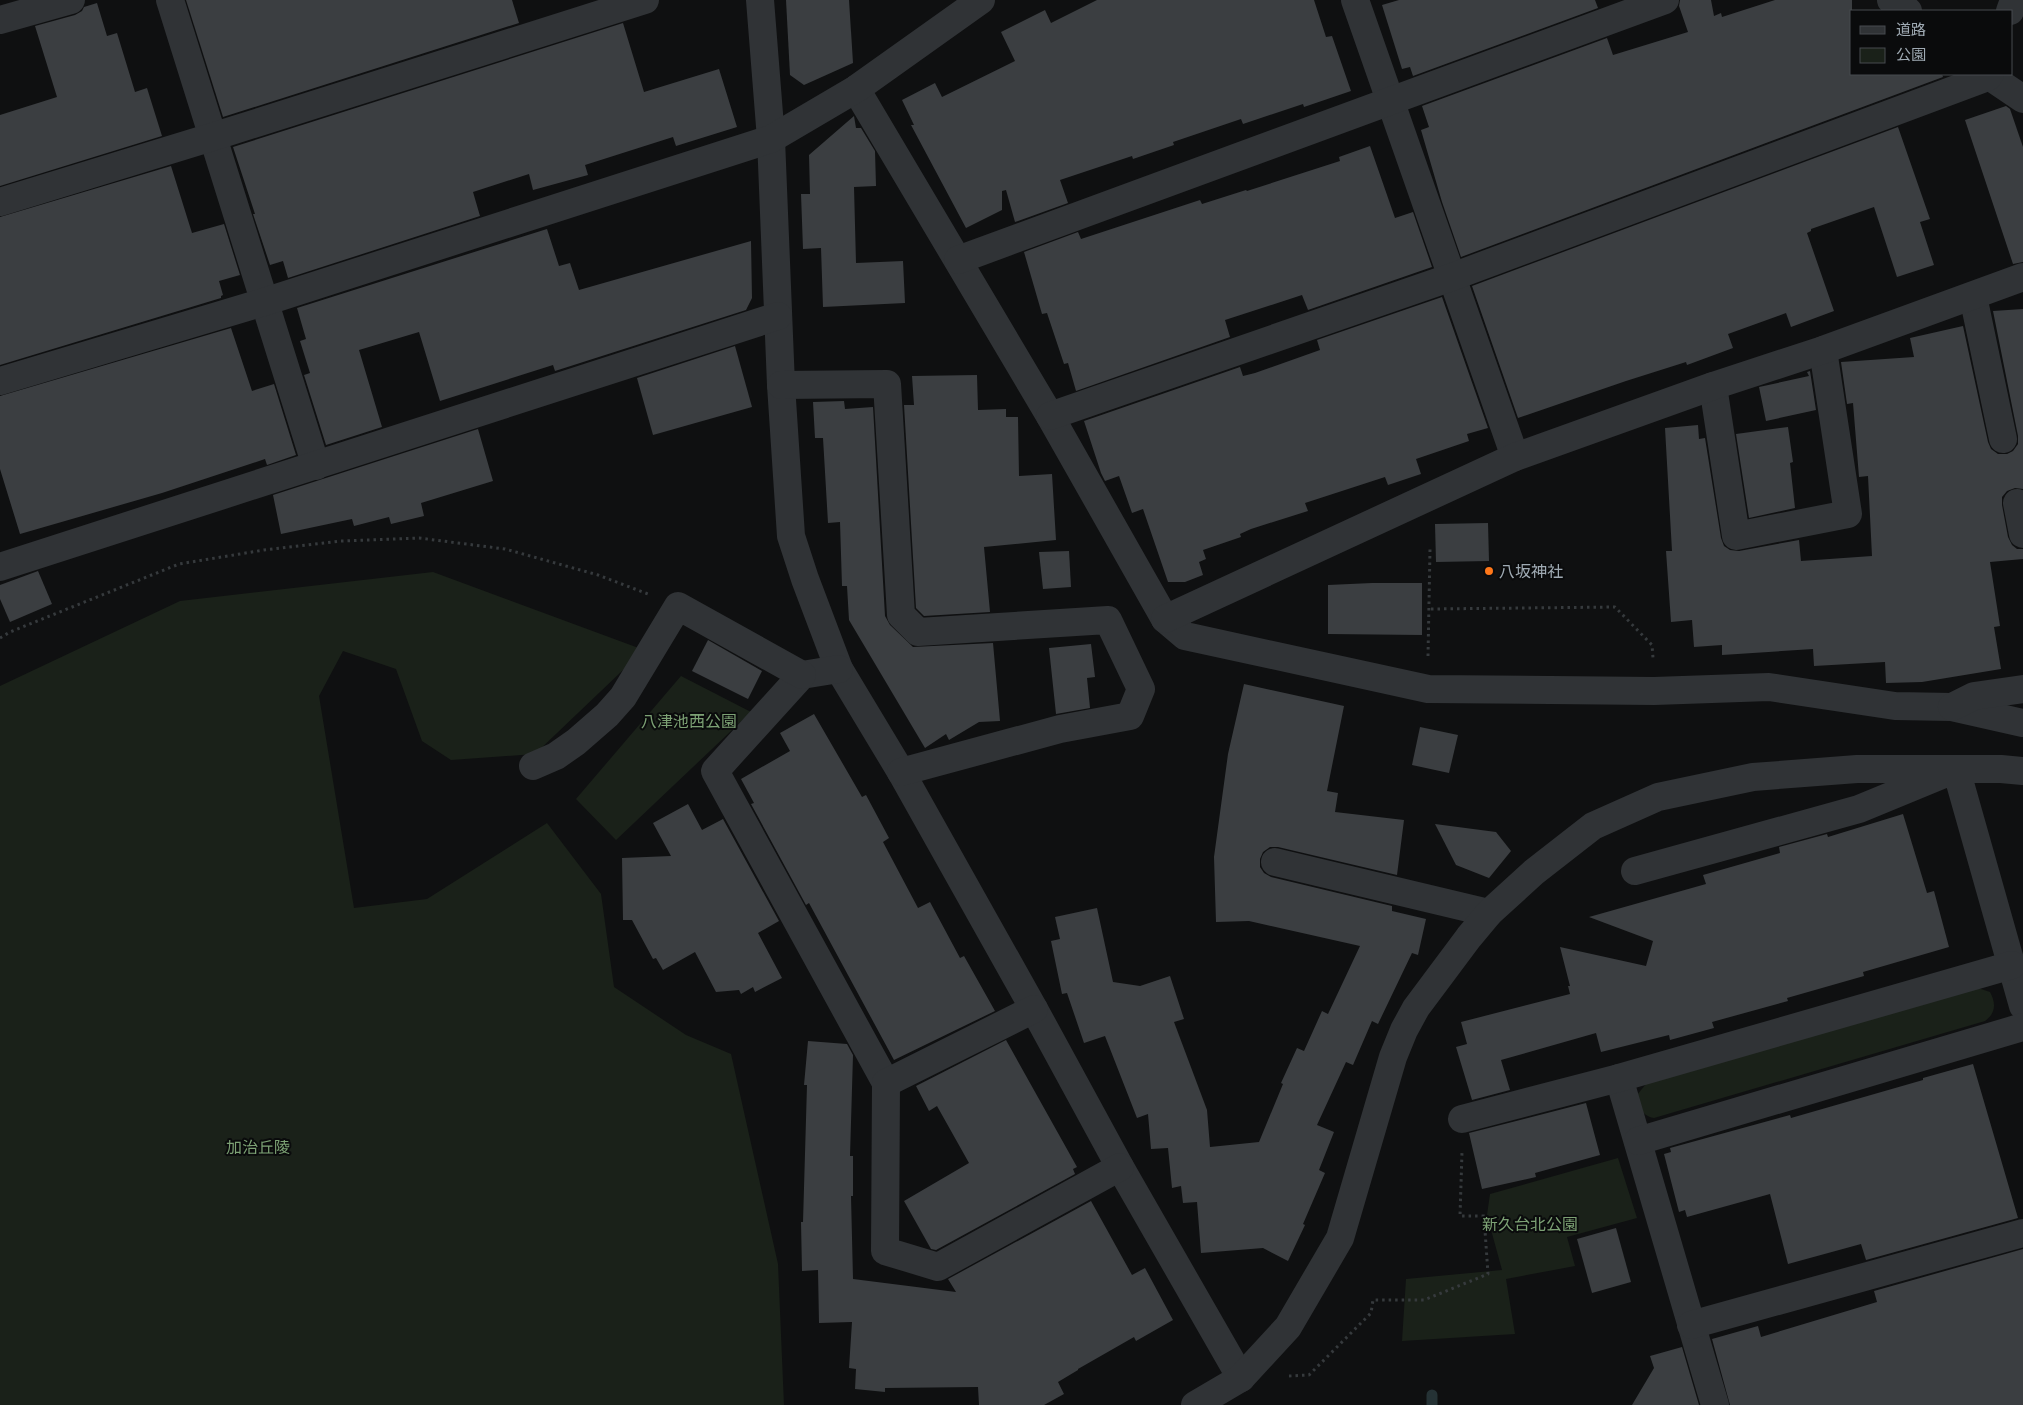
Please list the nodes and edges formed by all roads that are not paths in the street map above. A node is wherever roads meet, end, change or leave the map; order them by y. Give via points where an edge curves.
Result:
1 (71, 0) edge
2 (170, 0) edge
3 (645, 0) edge
4 (760, 0) edge
5 (981, 0) edge
6 (1355, 0) edge
7 (1664, 0) edge
8 (1891, 0) edge
9 (951, 10) edge
10 (1906, 10) edge
11 (0, 20) edge
12 (1988, 75) edge
13 (856, 89) junction
14 (2023, 99) edge
15 (1390, 101) junction
16 (212, 137) junction
17 (771, 139) junction
18 (0, 202) edge
19 (958, 260) junction
20 (1452, 277) junction
21 (2023, 277) edge
22 (1973, 296) junction
23 (264, 302) junction
24 (778, 316) junction
25 (1823, 350) junction
26 (0, 381) edge
27 (781, 385) junction
28 (1713, 386) junction
29 (1050, 416) junction
30 (2003, 439) dead end
31 (1515, 457) junction
32 (316, 466) junction
33 (2017, 503) dead end
34 (2023, 534) edge
35 (0, 567) edge
36 (1165, 619) junction
37 (838, 669) junction
38 (802, 675) junction
39 (2023, 689) edge
40 (1952, 707) junction
41 (2023, 723) edge
42 (533, 766) dead end
43 (1956, 769) junction
44 (901, 772) junction
45 (2023, 772) edge
46 (1275, 862) dead end
47 (1635, 871) dead end
48 (1488, 914) junction
49 (2012, 966) junction
50 (2023, 1006) edge
51 (1034, 1009) junction
52 (2023, 1027) edge
53 (1619, 1078) junction
54 (886, 1083) junction
55 (1462, 1119) road end
56 (1638, 1141) junction
57 (1120, 1167) junction
58 (2023, 1233) edge
59 (1691, 1325) junction
60 (1241, 1378) junction
61 (1196, 1405) edge
62 (1715, 1405) edge

1 - 11 street
2 - 16 street
3 - 16 street
4 - 17 street
5 - 9 street
6 - 15 street
7 - 15 street
8 - 10 street
9 - 13 street
12 - 14 street
12 - 20 street
13 - 17 street
13 - 19 street
15 - 19 street
15 - 20 street
16 - 18 street
16 - 23 street
17 - 23 street
17 - 24 street
19 - 29 street
20 - 29 street
20 - 31 street
21 - 22 street
22 - 25 street
22 - 30 street
23 - 26 street
23 - 32 street
24 - 27 street
24 - 32 street
25 - 28 street
25 - 28 street via 1848,514 1736,536
27 - 37 street via 791,536
27 - 44 street via 887,384 901,615 918,632 1108,620 1141,689 1130,716 1060,729
28 - 31 street
29 - 36 street
31 - 36 street
32 - 35 street
33 - 34 street
36 - 40 street via 1185,636 1428,689 1654,691 1769,687 1895,706
37 - 38 street
37 - 44 street
38 - 42 street via 678,606 623,697 607,715 556,756
38 - 54 street via 715,771
39 - 40 street via 1974,696
40 - 41 street
43 - 45 street
43 - 47 street via 1859,809
43 - 48 street via 1857,769 1753,777 1658,796 1593,826 1534,872
43 - 49 street
44 - 51 street
46 - 48 street
48 - 60 street via 1416,1008 1404,1030 1393,1057 1340,1238 1288,1327
49 - 50 street
49 - 53 street
51 - 54 street
51 - 57 street
52 - 56 street
53 - 55 street
53 - 56 street
54 - 57 street via 885,1251 938,1267
56 - 59 street
57 - 60 street
58 - 59 street
59 - 62 street
60 - 61 street

